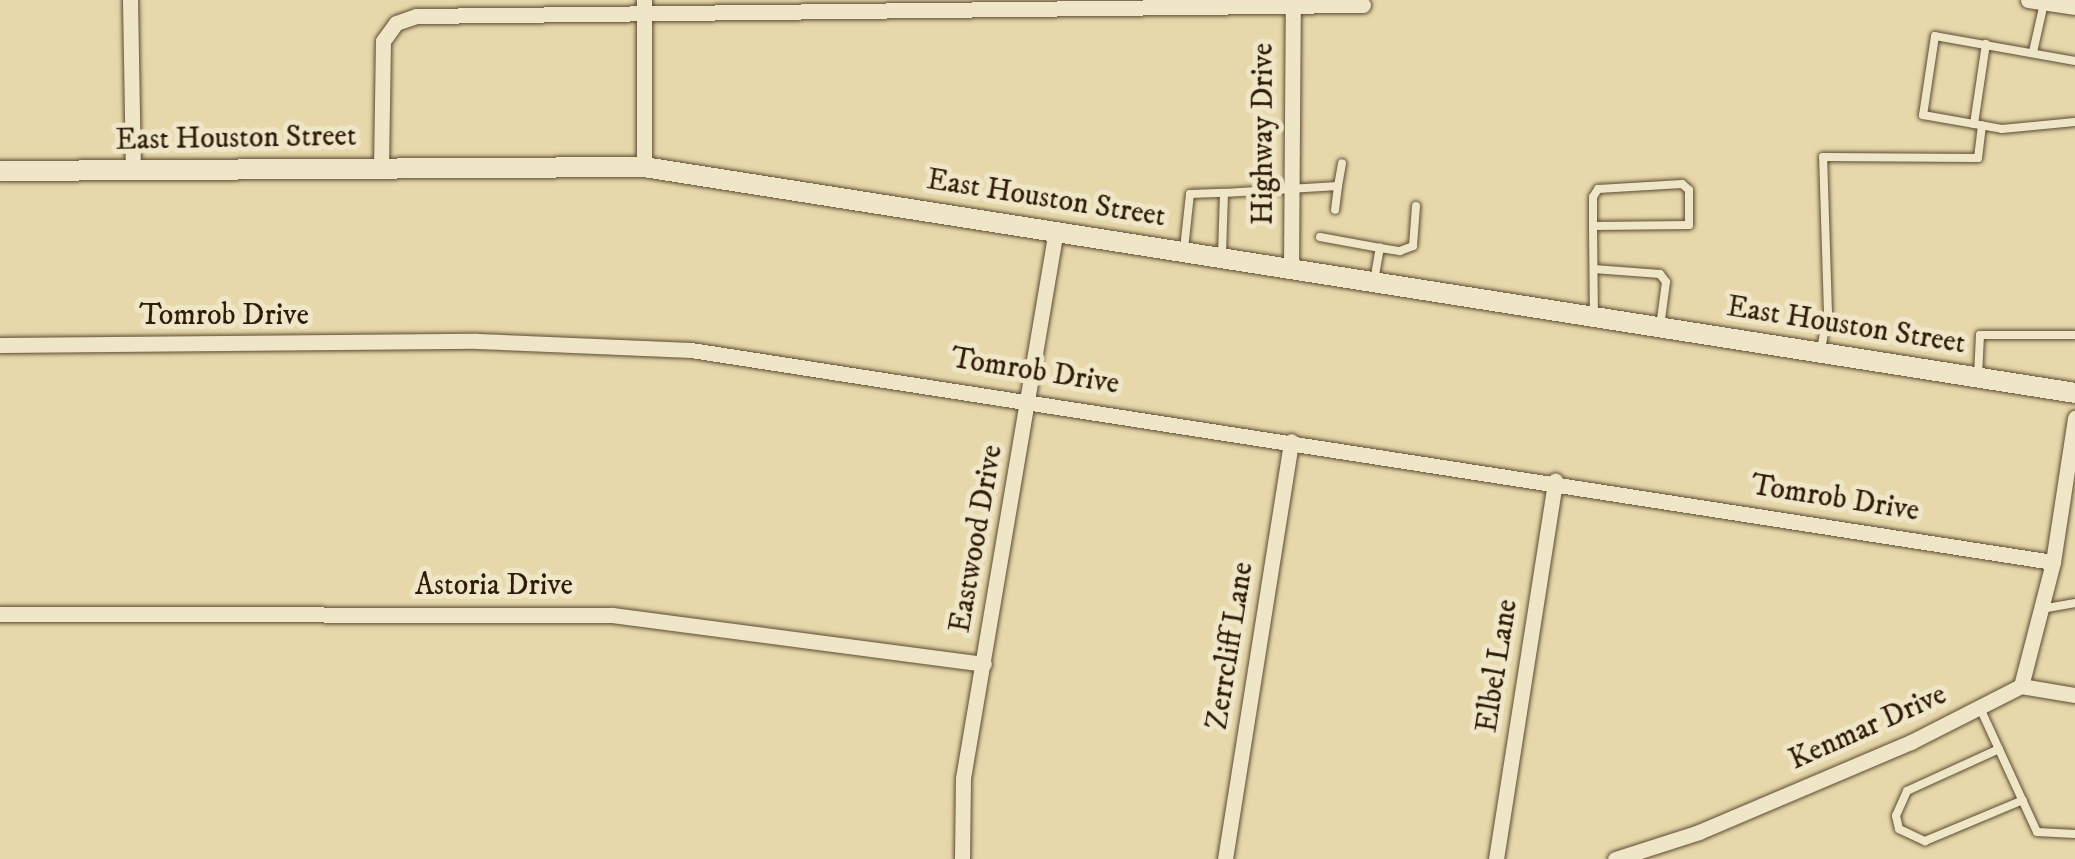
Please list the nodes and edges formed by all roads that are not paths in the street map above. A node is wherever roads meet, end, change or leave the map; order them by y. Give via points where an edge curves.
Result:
1 (130, 0) edge
2 (2036, 1) edge
3 (1292, 2) edge
4 (1363, 5) dead end
5 (645, 7) edge
6 (2075, 8) edge
7 (1986, 44) junction
8 (2033, 52) junction
9 (2075, 61) edge
10 (2075, 122) edge
11 (1978, 124) junction
12 (1342, 163) dead end
13 (644, 167) junction
14 (381, 168) junction
15 (132, 170) junction
16 (0, 172) edge
17 (1338, 186) junction
18 (1290, 188) junction
19 (1224, 193) junction
20 (1416, 206) dead end
21 (1335, 210) dead end
22 (1593, 226) junction
23 (1056, 230) junction
24 (1320, 237) dead end
25 (1380, 248) junction
26 (1184, 250) junction
27 (1222, 257) junction
28 (1291, 268) junction
29 (1594, 269) junction
30 (1374, 281) junction
31 (1594, 316) junction
32 (1660, 327) junction
33 (2075, 335) edge
34 (0, 345) edge
35 (1820, 352) junction
36 (1978, 378) junction
37 (2075, 393) edge
38 (1029, 399) junction
39 (2075, 418) edge
40 (1291, 440) junction
41 (1555, 481) junction
42 (2052, 562) junction
43 (2075, 602) edge
44 (2041, 609) junction
45 (0, 614) edge
46 (984, 664) junction
47 (2021, 686) junction
48 (2075, 695) edge
49 (1980, 708) junction
50 (1999, 749) junction
51 (2023, 800) junction
52 (2075, 834) edge
53 (962, 859) edge
54 (1225, 859) edge
55 (1496, 859) edge
56 (1616, 859) edge

1 - 15 street
2 - 6 street
2 - 8 lane
3 - 4 street
3 - 5 street
3 - 18 street, Highway Drive
5 - 13 street
5 - 14 street via 416,16 396,23 383,40 380,63
7 - 8 lane
7 - 11 lane
7 - 11 lane via 1935,36 1924,116
8 - 9 lane
10 - 11 lane
11 - 35 lane via 1978,158 1823,158 1828,312
12 - 17 lane
13 - 14 main road, East Houston Street
13 - 23 main road, East Houston Street
14 - 15 main road, East Houston Street
15 - 16 main road, East Houston Street
17 - 18 lane
17 - 21 lane
18 - 19 lane
18 - 28 street, Highway Drive
19 - 26 lane via 1190,194
19 - 27 lane
20 - 25 lane via 1413,246 1400,252
22 - 22 lane via 1598,189 1682,184 1690,190 1690,225
22 - 29 lane
23 - 26 main road, East Houston Street
23 - 38 street, Eastwood Drive
24 - 25 lane
25 - 30 lane
26 - 27 main road, East Houston Street
27 - 28 main road, East Houston Street
28 - 30 main road, East Houston Street
29 - 31 lane
29 - 32 lane via 1660,274 1666,282
30 - 31 main road, East Houston Street
31 - 32 main road, East Houston Street
32 - 35 main road, East Houston Street
33 - 36 lane via 1980,335
34 - 38 street, Tomrob Drive via 478,341 692,350
35 - 36 main road, East Houston Street
36 - 37 main road, East Houston Street
38 - 40 street, Tomrob Drive
38 - 46 street, Eastwood Drive
39 - 42 street
40 - 41 street, Tomrob Drive
40 - 54 street, Zerrcliff Lane
41 - 42 street, Tomrob Drive
41 - 55 street, Elbel Lane
42 - 44 street
43 - 44 lane
44 - 47 street
45 - 46 street, Astoria Drive via 612,615
46 - 53 street, Eastwood Drive via 963,778
47 - 48 street
47 - 49 street, Kenmar Drive
49 - 50 lane
49 - 56 street, Kenmar Drive via 1699,832
50 - 51 lane
50 - 51 lane via 1907,790 1896,816 1899,829 1925,841
51 - 52 lane via 2038,832

